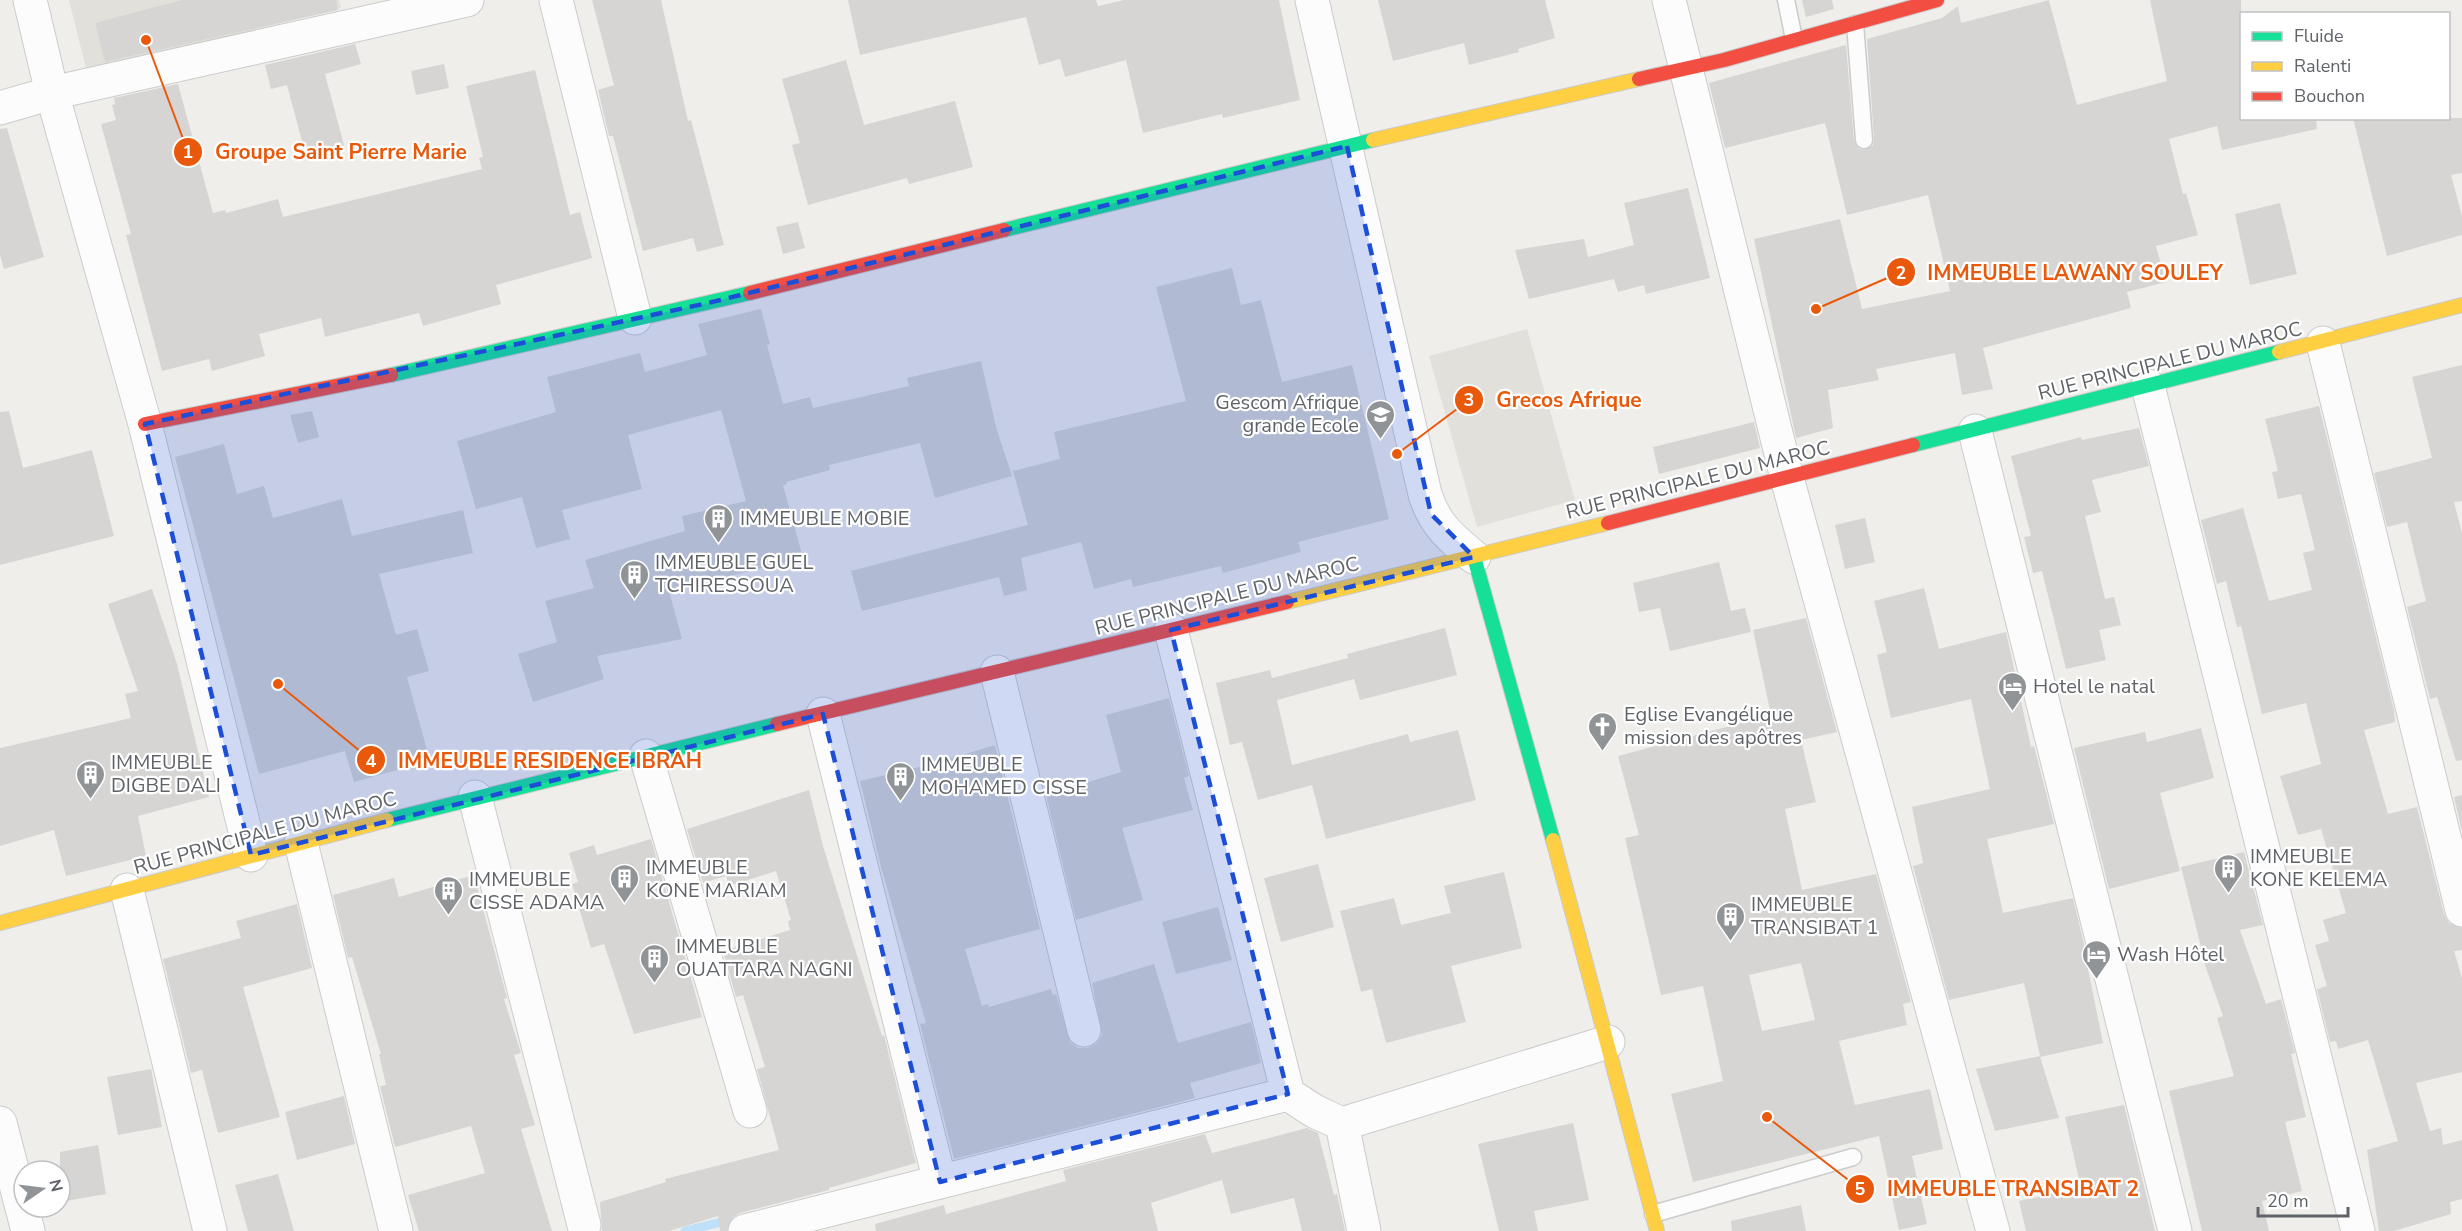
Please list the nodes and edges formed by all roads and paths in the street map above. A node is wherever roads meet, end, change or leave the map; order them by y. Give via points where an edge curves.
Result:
1 (30, 0) edge
2 (467, 0) edge
3 (556, 0) edge
4 (1312, 0) edge
5 (1669, 0) edge
6 (1786, 0) edge
7 (1937, 0) edge
8 (1855, 24) junction
9 (1794, 39) junction
10 (1684, 69) junction
11 (52, 93) junction
12 (0, 108) edge
13 (1864, 140) dead end
14 (1347, 146) junction
15 (2462, 305) edge
16 (635, 318) junction
17 (2323, 343) junction
18 (2148, 386) junction
19 (145, 424) junction
20 (1975, 431) junction
21 (1786, 478) junction
22 (1474, 557) junction
23 (1171, 630) junction
24 (997, 672) junction
25 (822, 714) junction
26 (646, 756) junction
27 (475, 797) junction
28 (301, 843) junction
29 (251, 855) junction
30 (128, 890) junction
31 (2462, 910) edge
32 (0, 923) edge
33 (1084, 1030) dead end
34 (1608, 1042) junction
35 (1288, 1094) junction
36 (750, 1111) dead end
37 (0, 1123) edge
38 (1342, 1124) junction
39 (1853, 1157) dead end
40 (940, 1182) junction
41 (1653, 1214) junction
42 (584, 1225) dead end
43 (28, 1231) edge
44 (210, 1231) edge
45 (396, 1231) edge
46 (745, 1231) edge
47 (1364, 1231) edge
48 (1657, 1231) edge
49 (1993, 1231) edge
50 (2175, 1231) edge
51 (2358, 1231) edge

1 - 11 street
2 - 11 street
3 - 16 street
4 - 14 street
5 - 10 street
6 - 9 lane
7 - 8 street
8 - 9 street
8 - 13 lane
9 - 10 street
10 - 14 street
10 - 21 street
11 - 12 street
11 - 19 street
14 - 16 street
14 - 22 street via 1431,514 1442,530
15 - 17 street, RUE PRINCIPALE DU MAROC
16 - 19 street via 367,380
17 - 18 street, RUE PRINCIPALE DU MAROC
17 - 31 street
18 - 20 street, RUE PRINCIPALE DU MAROC
18 - 51 street
19 - 29 street
20 - 21 street, RUE PRINCIPALE DU MAROC
20 - 50 street
21 - 22 street, RUE PRINCIPALE DU MAROC
21 - 49 street
22 - 23 street, RUE PRINCIPALE DU MAROC
22 - 34 street
23 - 24 street, RUE PRINCIPALE DU MAROC
23 - 35 street
24 - 25 street, RUE PRINCIPALE DU MAROC
24 - 33 street
25 - 26 street, RUE PRINCIPALE DU MAROC
25 - 40 street
26 - 27 street, RUE PRINCIPALE DU MAROC
26 - 36 street
27 - 28 street, RUE PRINCIPALE DU MAROC
27 - 42 street
28 - 29 street, RUE PRINCIPALE DU MAROC
28 - 45 street
29 - 30 street, RUE PRINCIPALE DU MAROC
30 - 32 street, RUE PRINCIPALE DU MAROC
30 - 44 street
34 - 38 street
34 - 41 street
35 - 38 street
35 - 40 street
37 - 43 street
38 - 47 street
39 - 41 lane
40 - 46 street
41 - 48 street

